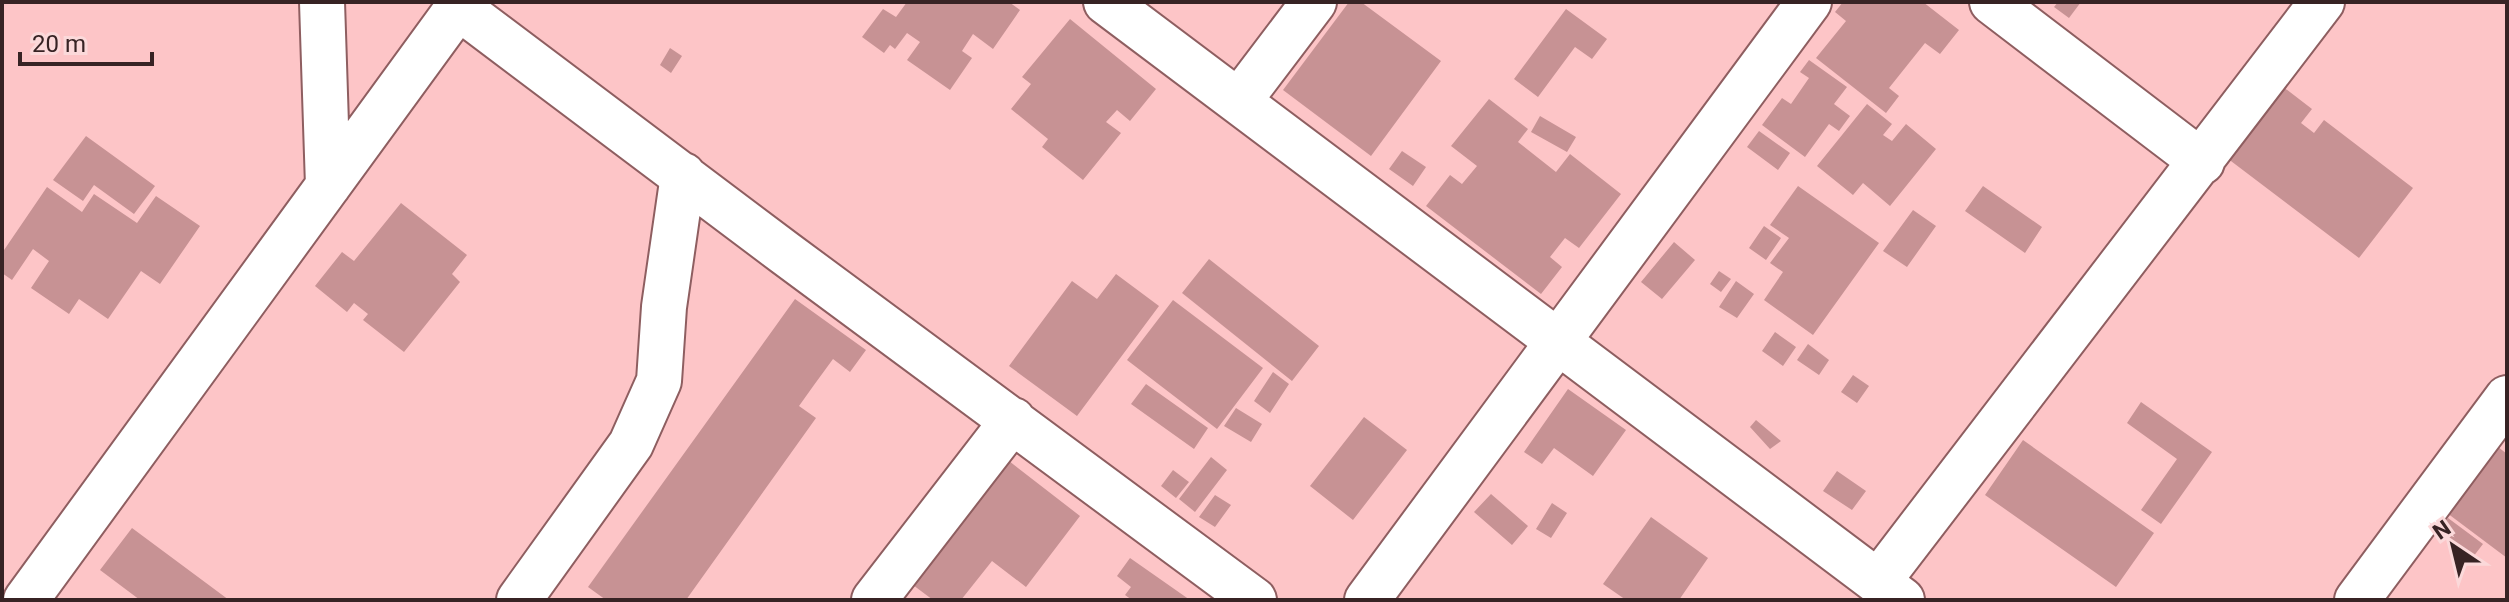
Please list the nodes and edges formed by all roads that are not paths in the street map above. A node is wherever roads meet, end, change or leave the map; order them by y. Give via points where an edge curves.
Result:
1 (322, 2) edge
2 (1106, 2) edge
3 (1314, 2) edge
4 (1809, 2) edge
5 (1992, 2) edge
6 (2322, 2) edge
7 (460, 4) edge
8 (1239, 101) junction
9 (2202, 162) junction
10 (683, 175) junction
11 (328, 186) junction
12 (1559, 342) junction
13 (2507, 398) edge
14 (1013, 420) junction
15 (1890, 591) edge
16 (26, 600) edge
17 (519, 600) edge
18 (874, 600) edge
19 (1254, 600) edge
20 (1367, 600) edge
21 (2357, 600) edge

1 - 11 street
2 - 8 street
3 - 8 street
4 - 12 street
5 - 9 street
6 - 9 street
7 - 10 street
7 - 11 street
8 - 12 street
9 - 15 street
10 - 14 street
10 - 17 street via 659,381 631,444
11 - 16 street
12 - 15 street
12 - 20 street
13 - 21 street
14 - 18 street
14 - 19 street

